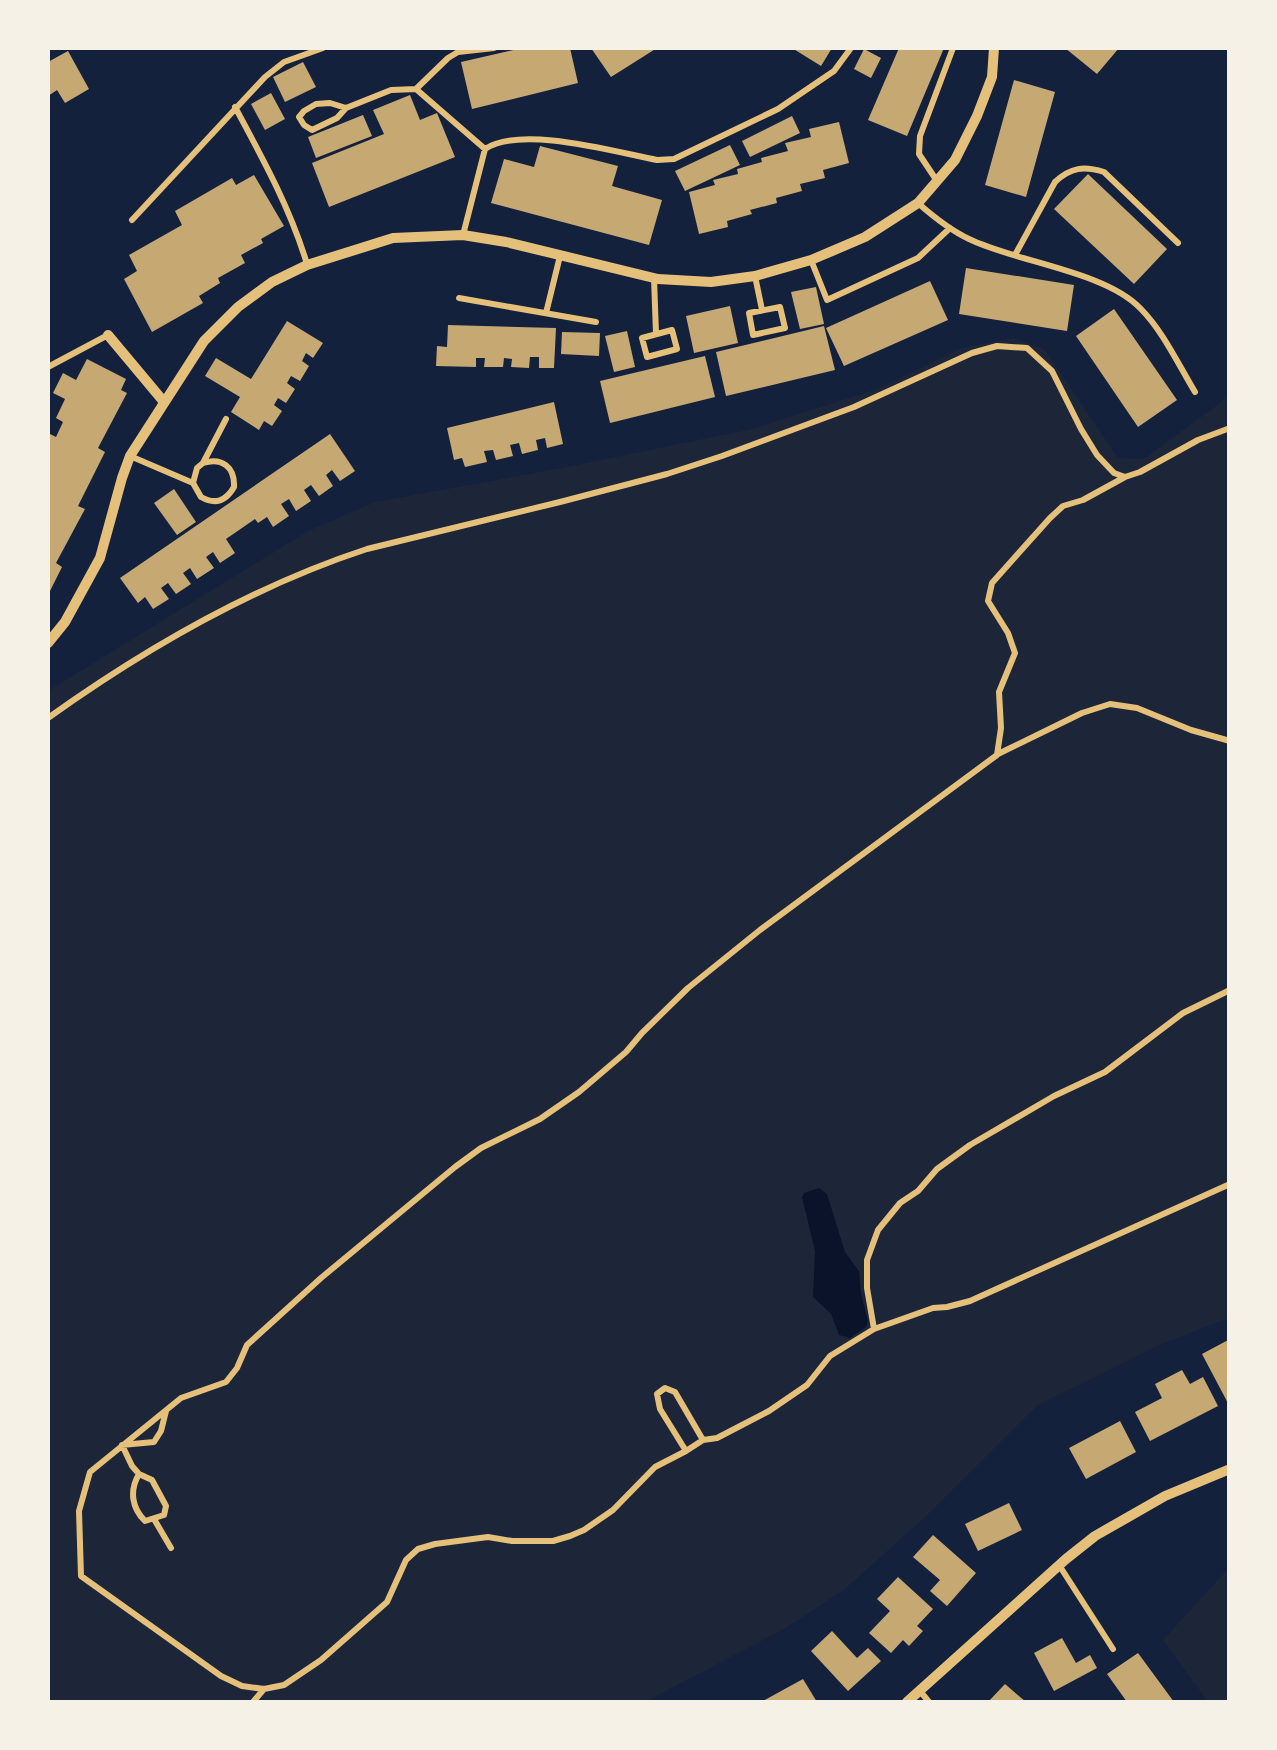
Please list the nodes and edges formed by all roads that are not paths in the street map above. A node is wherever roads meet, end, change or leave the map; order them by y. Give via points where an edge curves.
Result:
1 (323, 48) edge
2 (494, 48) edge
3 (850, 48) edge
4 (953, 48) edge
5 (994, 48) edge
6 (416, 90) junction
7 (234, 107) junction
8 (346, 108) junction
9 (486, 149) junction
10 (937, 181) junction
11 (918, 203) junction
12 (132, 220) dead end
13 (950, 228) junction
14 (463, 234) junction
15 (1178, 242) dead end
16 (560, 255) junction
17 (1015, 255) junction
18 (811, 260) junction
19 (308, 265) junction
20 (755, 276) junction
21 (654, 278) junction
22 (459, 298) dead end
23 (762, 310) junction
24 (546, 313) junction
25 (596, 322) dead end
26 (656, 334) junction
27 (108, 335) joint
28 (48, 367) edge
29 (1196, 392) dead end
30 (164, 402) junction
31 (226, 419) dead end
32 (1230, 428) edge
33 (130, 456) junction
34 (204, 462) junction
35 (1124, 477) junction
36 (193, 483) junction
37 (48, 643) edge
38 (48, 718) edge
39 (1230, 740) edge
40 (997, 755) junction
41 (1230, 990) edge
42 (1230, 1184) edge
43 (874, 1329) junction
44 (166, 1410) junction
45 (703, 1440) junction
46 (122, 1445) junction
47 (686, 1451) junction
48 (1230, 1469) edge
49 (139, 1474) junction
50 (154, 1519) junction
51 (171, 1548) dead end
52 (1060, 1565) junction
53 (1113, 1649) dead end
54 (264, 1689) junction
55 (920, 1691) junction
56 (254, 1702) edge
57 (907, 1702) edge
58 (929, 1702) edge

1 - 7 lane via 284,62
2 - 6 lane via 458,52
3 - 9 lane via 834,70 778,109 674,159 538,138
4 - 10 lane via 920,136 919,154
5 - 10 street via 977,116 956,160
6 - 8 lane via 392,90
6 - 9 lane
7 - 12 lane
7 - 19 lane via 275,180
8 - 8 lane via 316,104 300,117 312,130
9 - 14 lane
10 - 11 street
11 - 13 lane
11 - 18 street via 866,237
13 - 17 lane
13 - 18 lane via 918,258 827,300
14 - 16 street
14 - 19 street via 393,238
15 - 17 lane via 1104,172 1076,168 1055,182
16 - 21 street
16 - 24 lane
17 - 29 lane via 1112,289 1139,306
18 - 20 street
19 - 30 street via 238,306 204,341
20 - 21 street via 711,282
20 - 23 lane
21 - 26 lane
22 - 24 lane
23 - 23 lane via 780,307 785,328 753,335 749,313
24 - 25 lane
26 - 26 lane via 642,338 646,357 677,349 672,330
27 - 28 lane
27 - 30 street
30 - 33 street
31 - 34 lane
32 - 35 lane
33 - 36 lane
33 - 37 street via 100,558
34 - 36 lane
34 - 36 lane via 227,464 234,478 230,494 208,501
35 - 38 lane via 1097,455 1052,371 1028,348 997,346 854,407 667,474 330,561 201,620
35 - 40 lane via 1063,506 992,583 988,601 1015,653 999,692
39 - 40 lane via 1110,704
40 - 44 lane via 702,976 578,1092 481,1148 417,1197 246,1345 226,1382
41 - 43 lane via 1183,1013 1105,1072 970,1145 900,1203 878,1230 867,1260
42 - 43 lane via 970,1301
43 - 45 lane via 830,1356 806,1385 769,1411
44 - 46 lane
44 - 46 lane via 154,1442
45 - 47 lane
45 - 47 lane via 675,1392 665,1388 657,1394 660,1409
46 - 49 lane
46 - 54 lane via 90,1472 81,1500 81,1576 221,1676
47 - 54 lane via 570,1536 488,1537 418,1549 387,1602 321,1660 284,1685
48 - 52 street via 1126,1517
49 - 50 lane via 133,1505 146,1522
49 - 50 lane via 152,1480 166,1506
50 - 51 lane
52 - 53 lane
52 - 55 street
54 - 56 lane
55 - 57 street
55 - 58 lane

